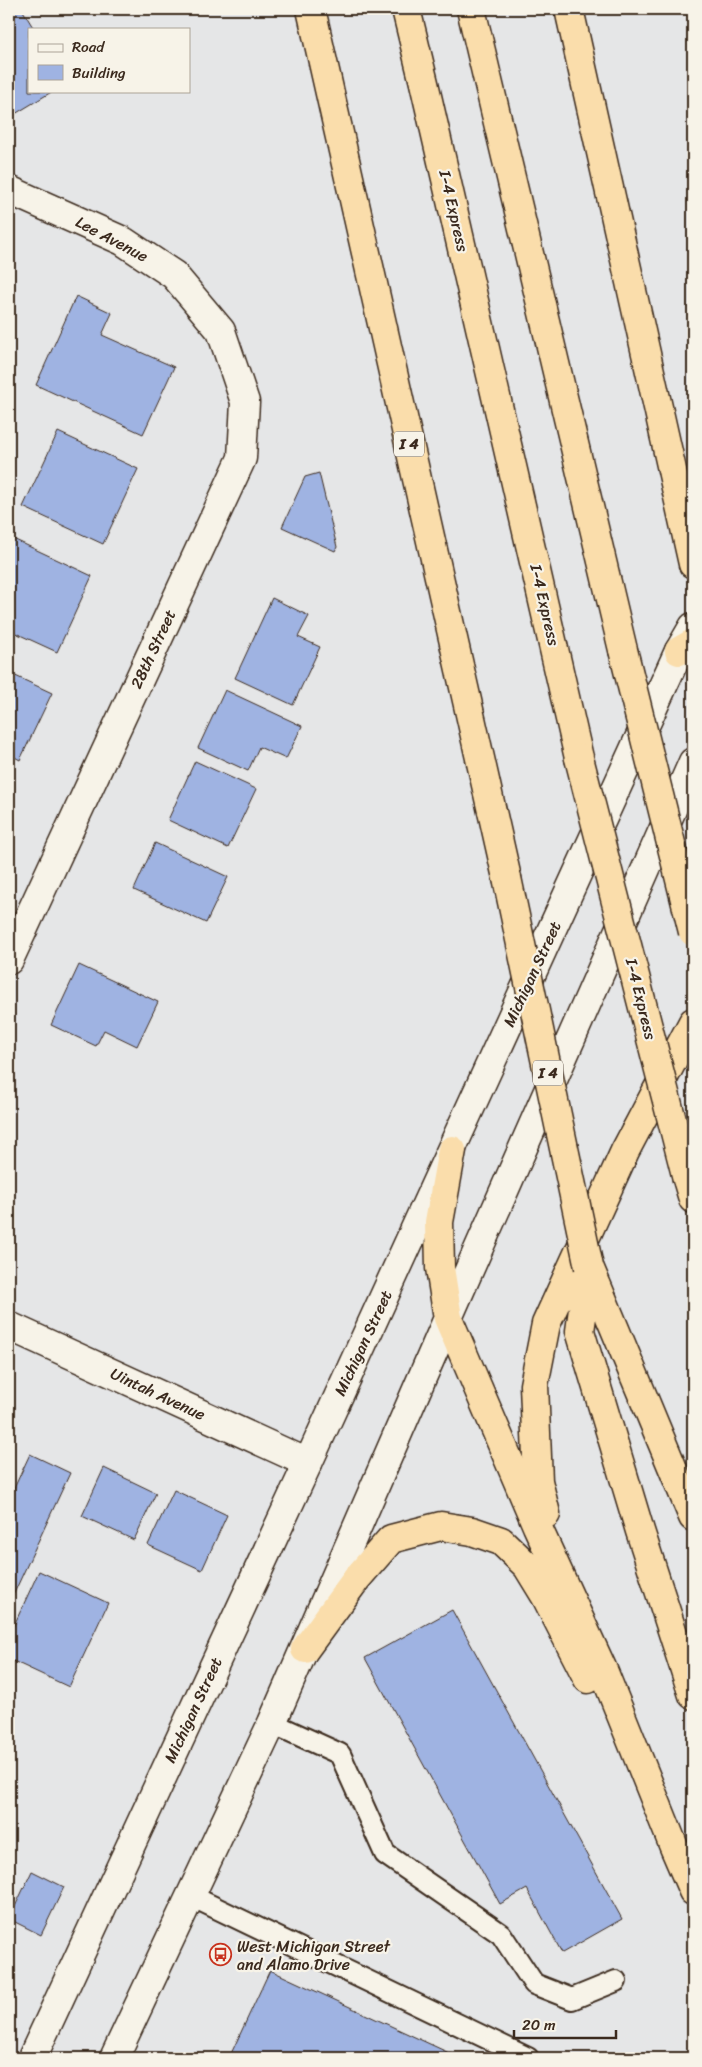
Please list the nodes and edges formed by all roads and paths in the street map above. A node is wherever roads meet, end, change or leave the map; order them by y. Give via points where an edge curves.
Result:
1 (311, 9) edge
2 (406, 9) edge
3 (471, 9) edge
4 (569, 9) edge
5 (9, 190) edge
6 (221, 331) joint
7 (693, 564) edge
8 (693, 626) edge
9 (686, 647) edge
10 (693, 762) edge
11 (693, 932) edge
12 (9, 960) edge
13 (693, 1022) edge
14 (452, 1150) junction
15 (690, 1189) edge
16 (589, 1267) junction
17 (448, 1318) junction
18 (9, 1326) edge
19 (308, 1463) junction
20 (693, 1517) edge
21 (575, 1606) junction
22 (305, 1649) junction
23 (693, 1694) edge
24 (272, 1723) junction
25 (674, 1847) junction
26 (693, 1891) edge
27 (191, 1896) junction
28 (616, 1981) dead end
29 (32, 2058) edge
30 (114, 2058) edge
31 (528, 2058) edge

1 - 16 highway, I 4, bridge via 507,878
2 - 15 highway, I-4 Express, bridge via 579,758
3 - 11 highway, bridge
4 - 7 highway
5 - 6 main road, Lee Avenue via 123,241 174,274
6 - 12 main road, 28th Street via 245,402 242,458
8 - 9 main road, Michigan Street
9 - 14 main road, Michigan Street
10 - 17 main road
13 - 21 highway via 625,1151 546,1324 534,1385 538,1481
14 - 17 highway via 439,1222 440,1268
14 - 19 main road, Michigan Street
16 - 20 highway, I 4
16 - 23 highway via 580,1331
17 - 21 highway
17 - 22 main road
18 - 19 main road, Uintah Avenue
19 - 29 main road, Michigan Street
21 - 25 highway
22 - 24 main road
22 - 25 highway via 357,1578 392,1539 441,1526 472,1531 501,1541 527,1566 546,1597
24 - 27 main road
24 - 28 lane via 340,1754 385,1854 501,1934 534,1984 572,1999
25 - 26 highway
27 - 30 main road
27 - 31 lane

